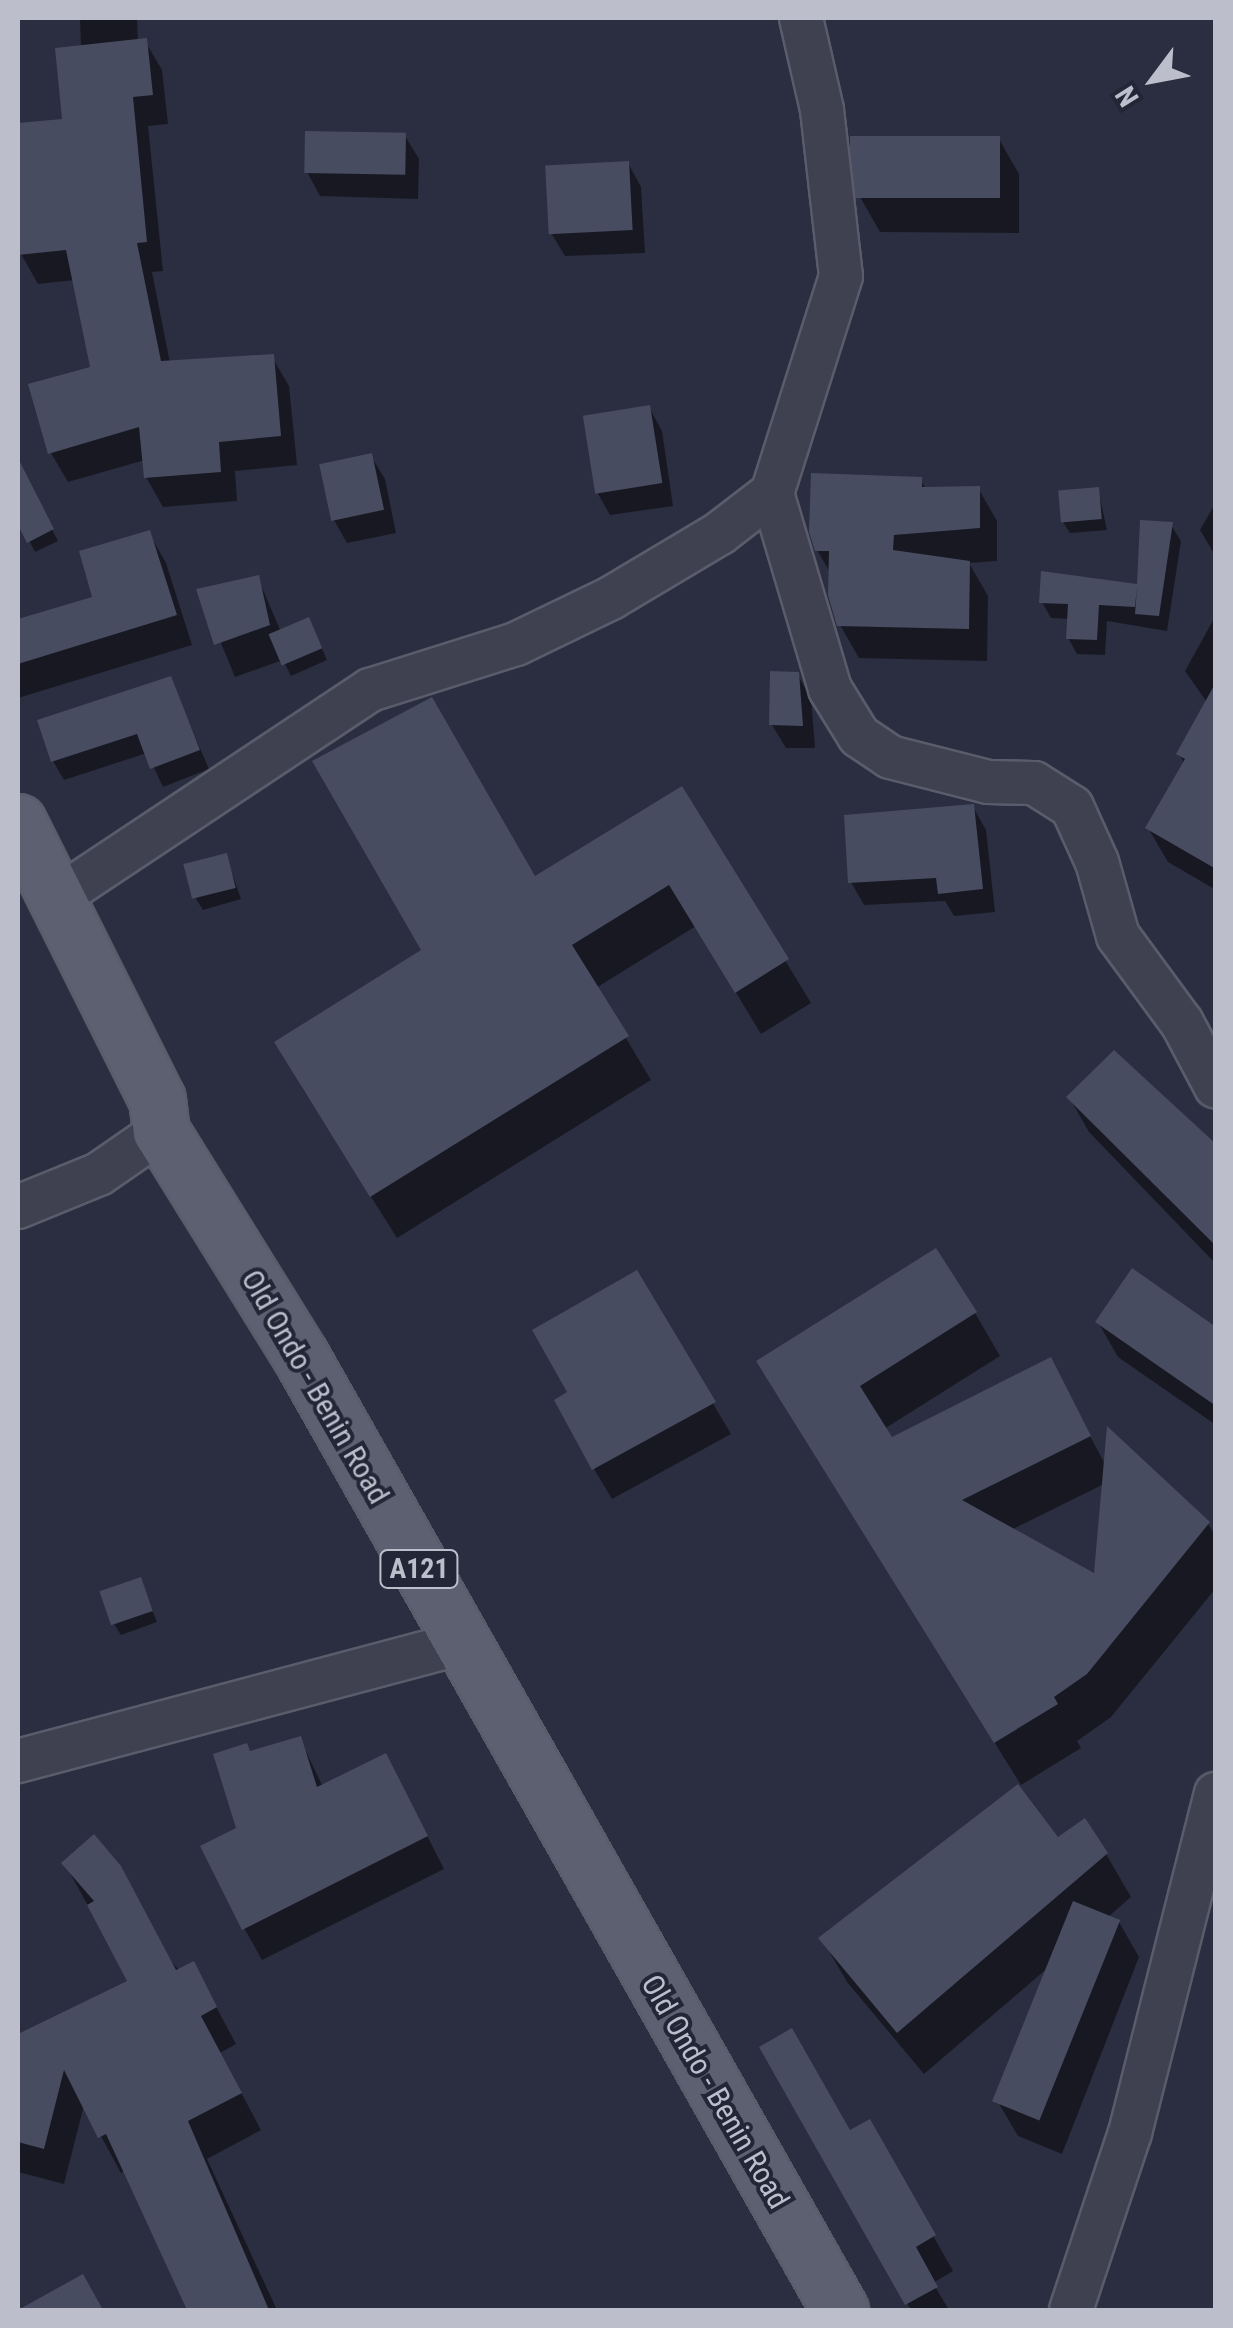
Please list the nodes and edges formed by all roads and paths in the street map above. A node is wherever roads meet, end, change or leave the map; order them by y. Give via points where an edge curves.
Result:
1 (806, 20) edge
2 (772, 493) junction
3 (18, 822) edge
4 (57, 898) junction
5 (1216, 1087) edge
6 (161, 1131) junction
7 (18, 1207) edge
8 (460, 1643) junction
9 (18, 1761) edge
10 (1215, 1799) edge
11 (840, 2310) edge
12 (1071, 2310) edge

1 - 2 street via 841,276
2 - 4 street via 720,533 579,614 516,644 370,690
2 - 5 street via 830,688 859,736 890,757 988,782 1034,783 1072,807 1097,862 1118,936 1182,1023
3 - 4 main road, Old Ondo - Benin Road / A121
4 - 6 main road, Old Ondo - Benin Road / A121 via 157,1100
6 - 7 street via 98,1174
6 - 8 main road, Old Ondo - Benin Road / A121 via 300,1354
8 - 9 street
8 - 11 main road, Old Ondo - Benin Road / A121
10 - 12 street via 1130,2133

